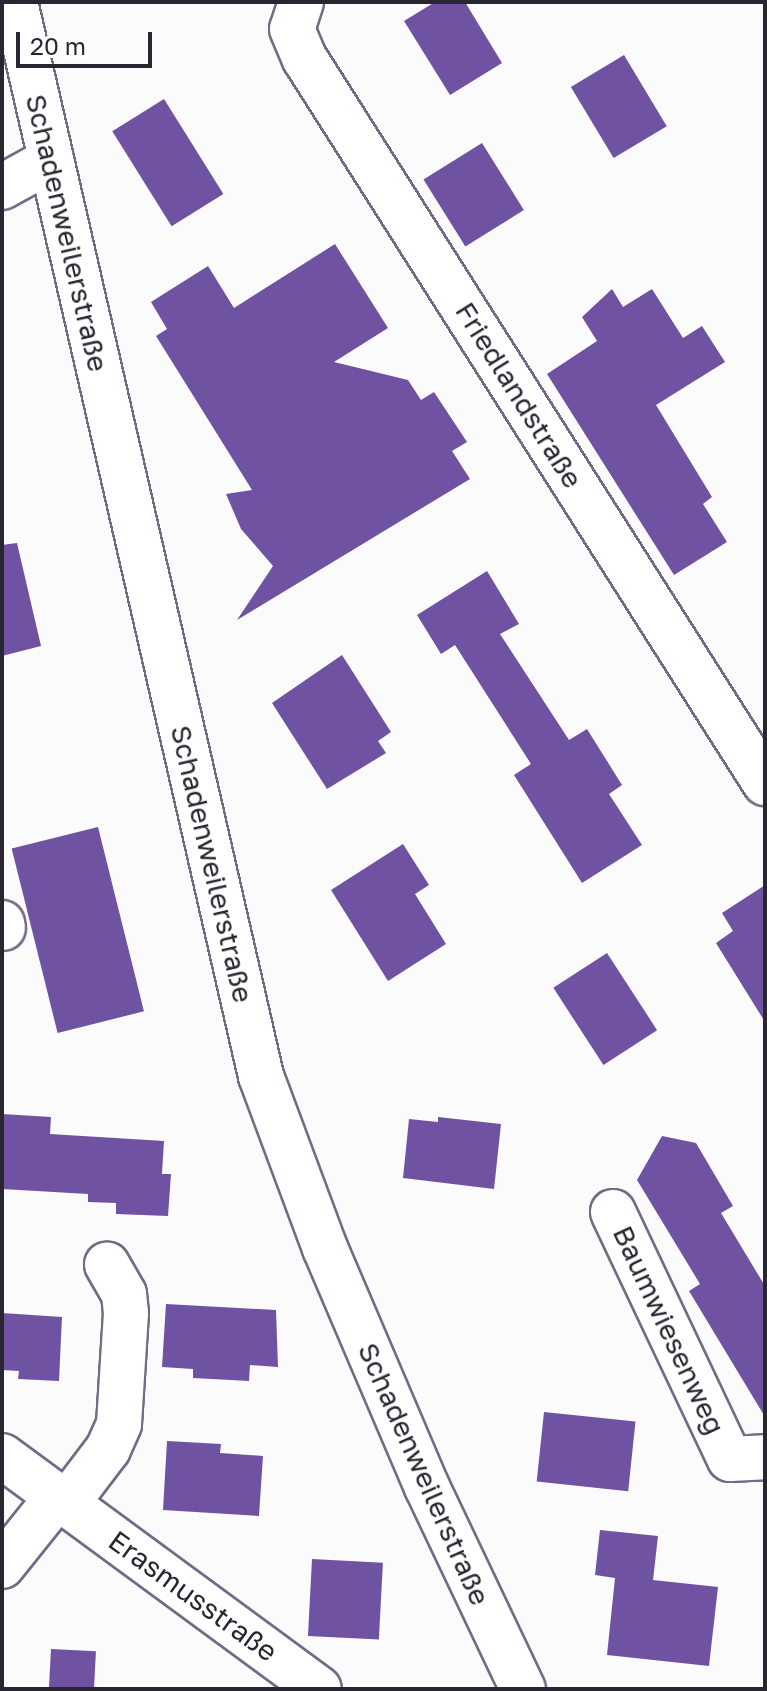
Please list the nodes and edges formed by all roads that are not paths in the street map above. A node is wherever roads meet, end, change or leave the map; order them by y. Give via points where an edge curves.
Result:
1 (15, 2) edge
2 (301, 2) edge
3 (51, 160) junction
4 (2, 187) edge
5 (765, 783) edge
6 (613, 1212) dead end
7 (107, 1265) dead end
8 (2, 1456) edge
9 (765, 1457) edge
10 (63, 1500) junction
11 (2, 1566) edge
12 (319, 1689) edge
13 (523, 1689) edge

1 - 3 street, Schadenweilerstraße
2 - 5 street, Friedlandstraße via 292,29 305,59
3 - 4 street
3 - 13 street, Schadenweilerstraße via 261,1076 325,1248 427,1487
6 - 9 street, Baumwiesenweg via 730,1459
7 - 10 street via 124,1294 126,1313 119,1424 108,1449
8 - 10 street, Erasmusstraße
10 - 11 street
10 - 12 street, Erasmusstraße

